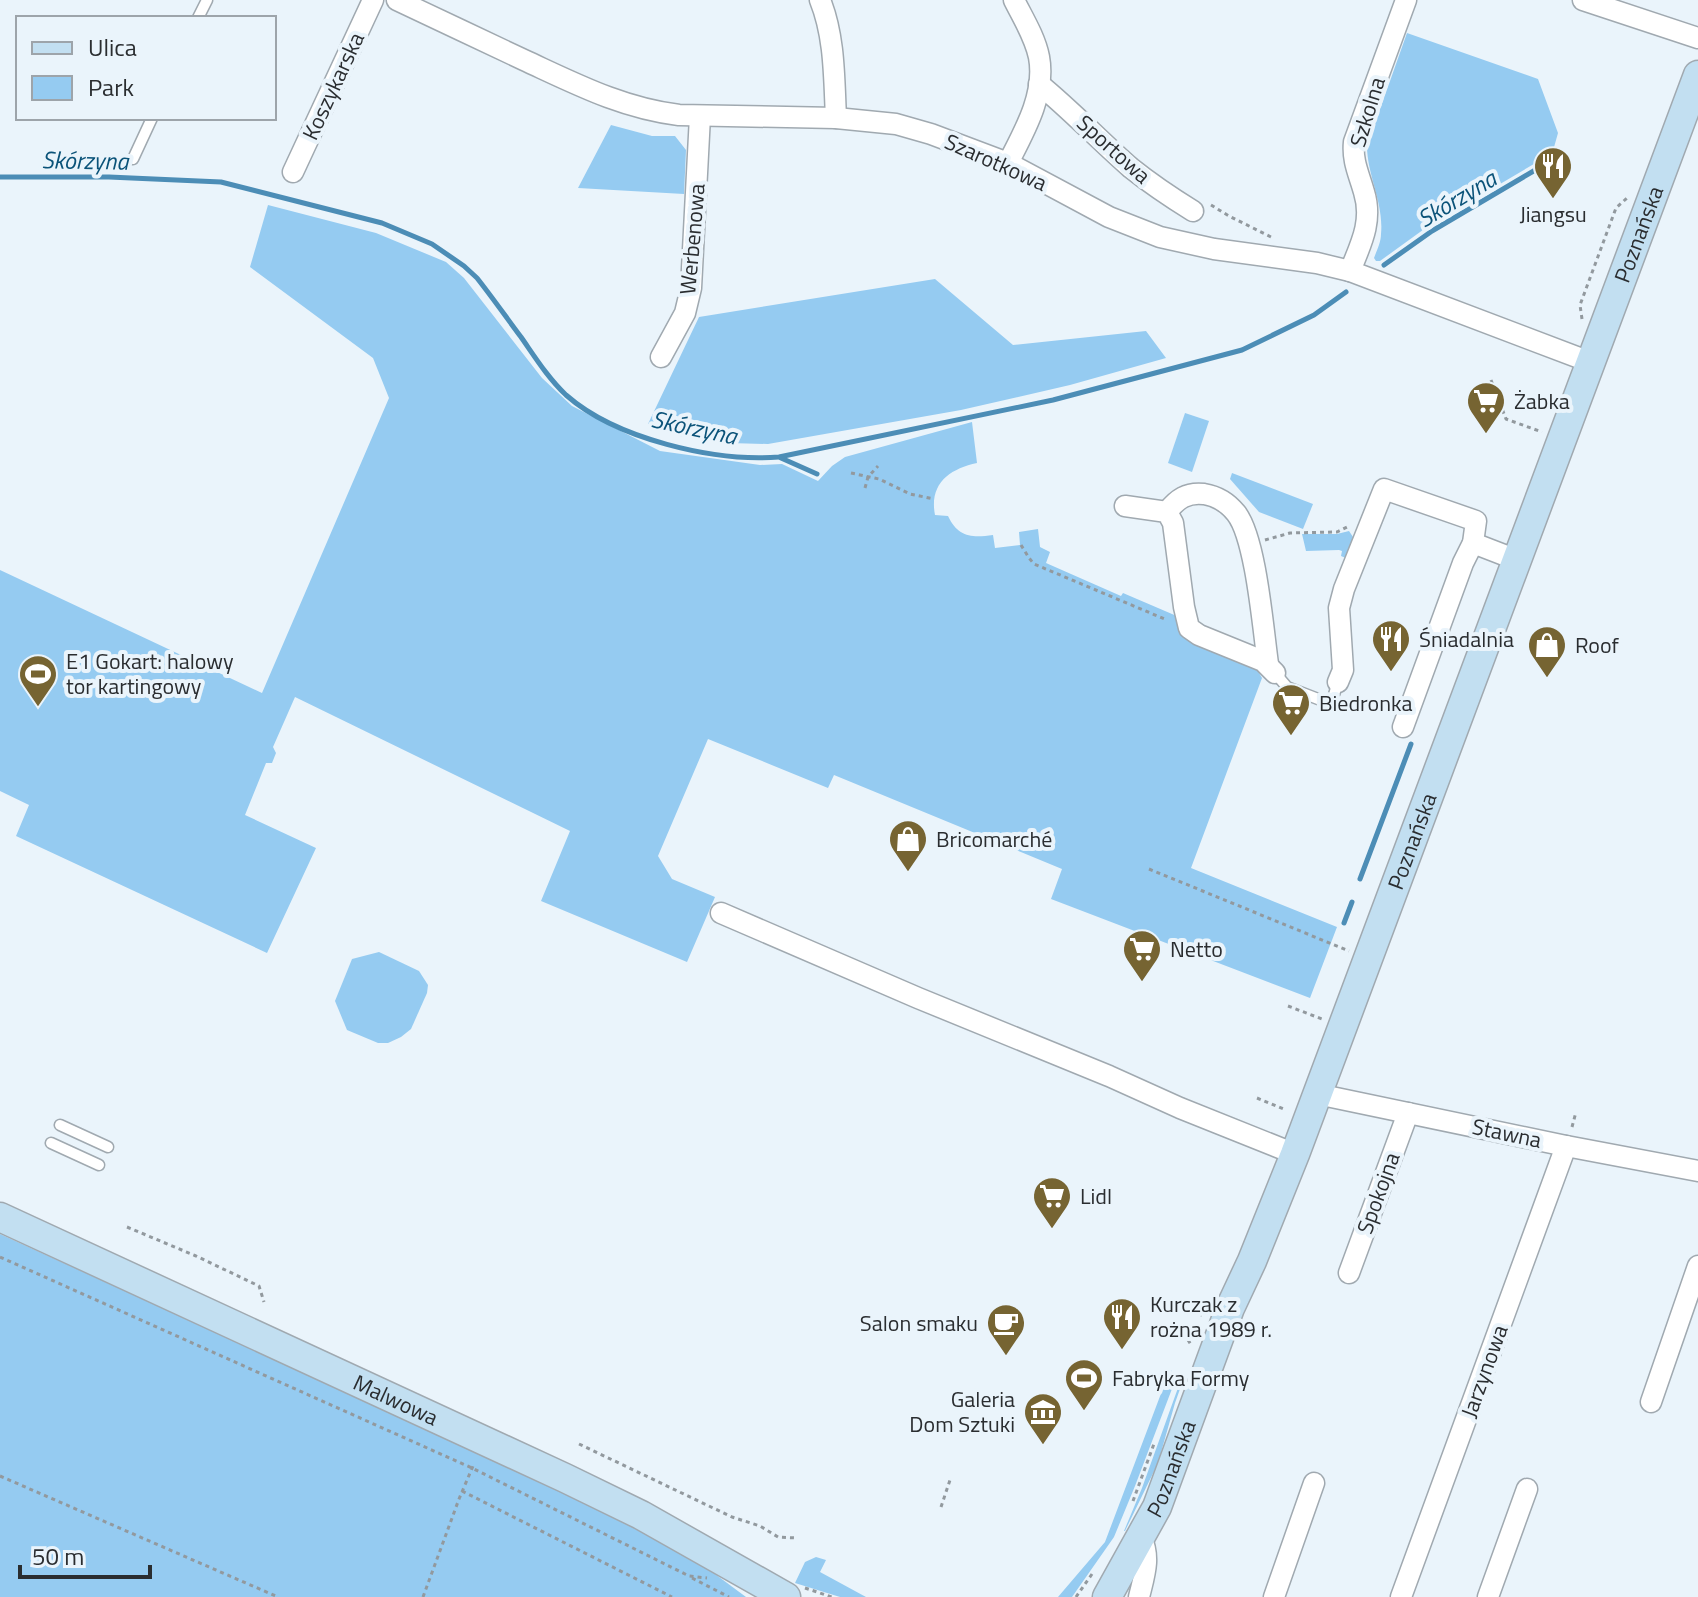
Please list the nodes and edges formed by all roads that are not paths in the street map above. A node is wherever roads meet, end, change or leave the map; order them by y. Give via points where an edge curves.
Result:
1 (373, 0) edge
2 (397, 0) edge
3 (820, 0) edge
4 (1014, 0) edge
5 (1406, 0) edge
6 (1583, 0) edge
7 (1698, 38) edge
8 (1698, 75) edge
9 (1039, 84) junction
10 (700, 116) junction
11 (836, 118) junction
12 (151, 120) edge
13 (133, 159) dead end
14 (1008, 163) junction
15 (293, 172) dead end
16 (1201, 207) road end
17 (1350, 271) junction
18 (661, 357) dead end
19 (1590, 362) junction
20 (1125, 506) dead end
21 (1167, 512) junction
22 (1473, 543) junction
23 (1517, 560) junction
24 (1271, 669) junction
25 (1338, 682) joint
26 (1403, 727) dead end
27 (721, 913) dead end
28 (1317, 1094) junction
29 (1408, 1113) junction
30 (60, 1125) dead end
31 (1568, 1140) junction
32 (51, 1143) dead end
33 (108, 1147) dead end
34 (1295, 1154) junction
35 (99, 1165) dead end
36 (1698, 1171) edge
37 (0, 1217) edge
38 (1698, 1266) edge
39 (1349, 1273) dead end
40 (1651, 1402) dead end
41 (1314, 1483) dead end
42 (1527, 1489) dead end
43 (1141, 1537) junction
44 (786, 1597) edge
45 (1107, 1597) edge
46 (1139, 1597) edge
47 (1274, 1597) edge
48 (1401, 1597) edge
49 (1488, 1597) edge

1 - 15 street, Koszykarska
2 - 10 street, Szarotkowa via 621,103
3 - 11 street via 832,49
4 - 9 street via 1039,58
5 - 17 street, Szkolna via 1354,142 1367,222
6 - 7 street
8 - 19 street, Poznańska
9 - 14 street
9 - 16 street, Sportowa via 1131,168
10 - 11 street, Szarotkowa
10 - 18 street, Werbenowa via 691,288 685,313
11 - 14 street, Szarotkowa via 896,124
12 - 13 lane
14 - 17 street, Szarotkowa via 1109,217 1160,237
17 - 19 street, Szarotkowa
19 - 23 street, Poznańska
20 - 21 street
21 - 24 street via 1189,628
21 - 24 street via 1181,497 1202,494 1236,513 1253,561
22 - 23 street
22 - 25 street via 1476,521 1384,489 1339,608 1343,670
22 - 26 street
23 - 28 street, Poznańska
24 - 25 lane via 1287,687 1331,704
27 - 34 street
28 - 29 street, Stawna
28 - 34 street, Poznańska
29 - 31 street, Stawna
29 - 39 street, Spokojna
30 - 33 lane
31 - 36 street, Stawna
31 - 48 street, Jarzynowa
32 - 35 lane
34 - 43 street, Poznańska
37 - 44 street, Malwowa via 641,1515
38 - 40 street
41 - 47 street
42 - 49 street
43 - 45 street, Poznańska
43 - 46 street via 1147,1562

